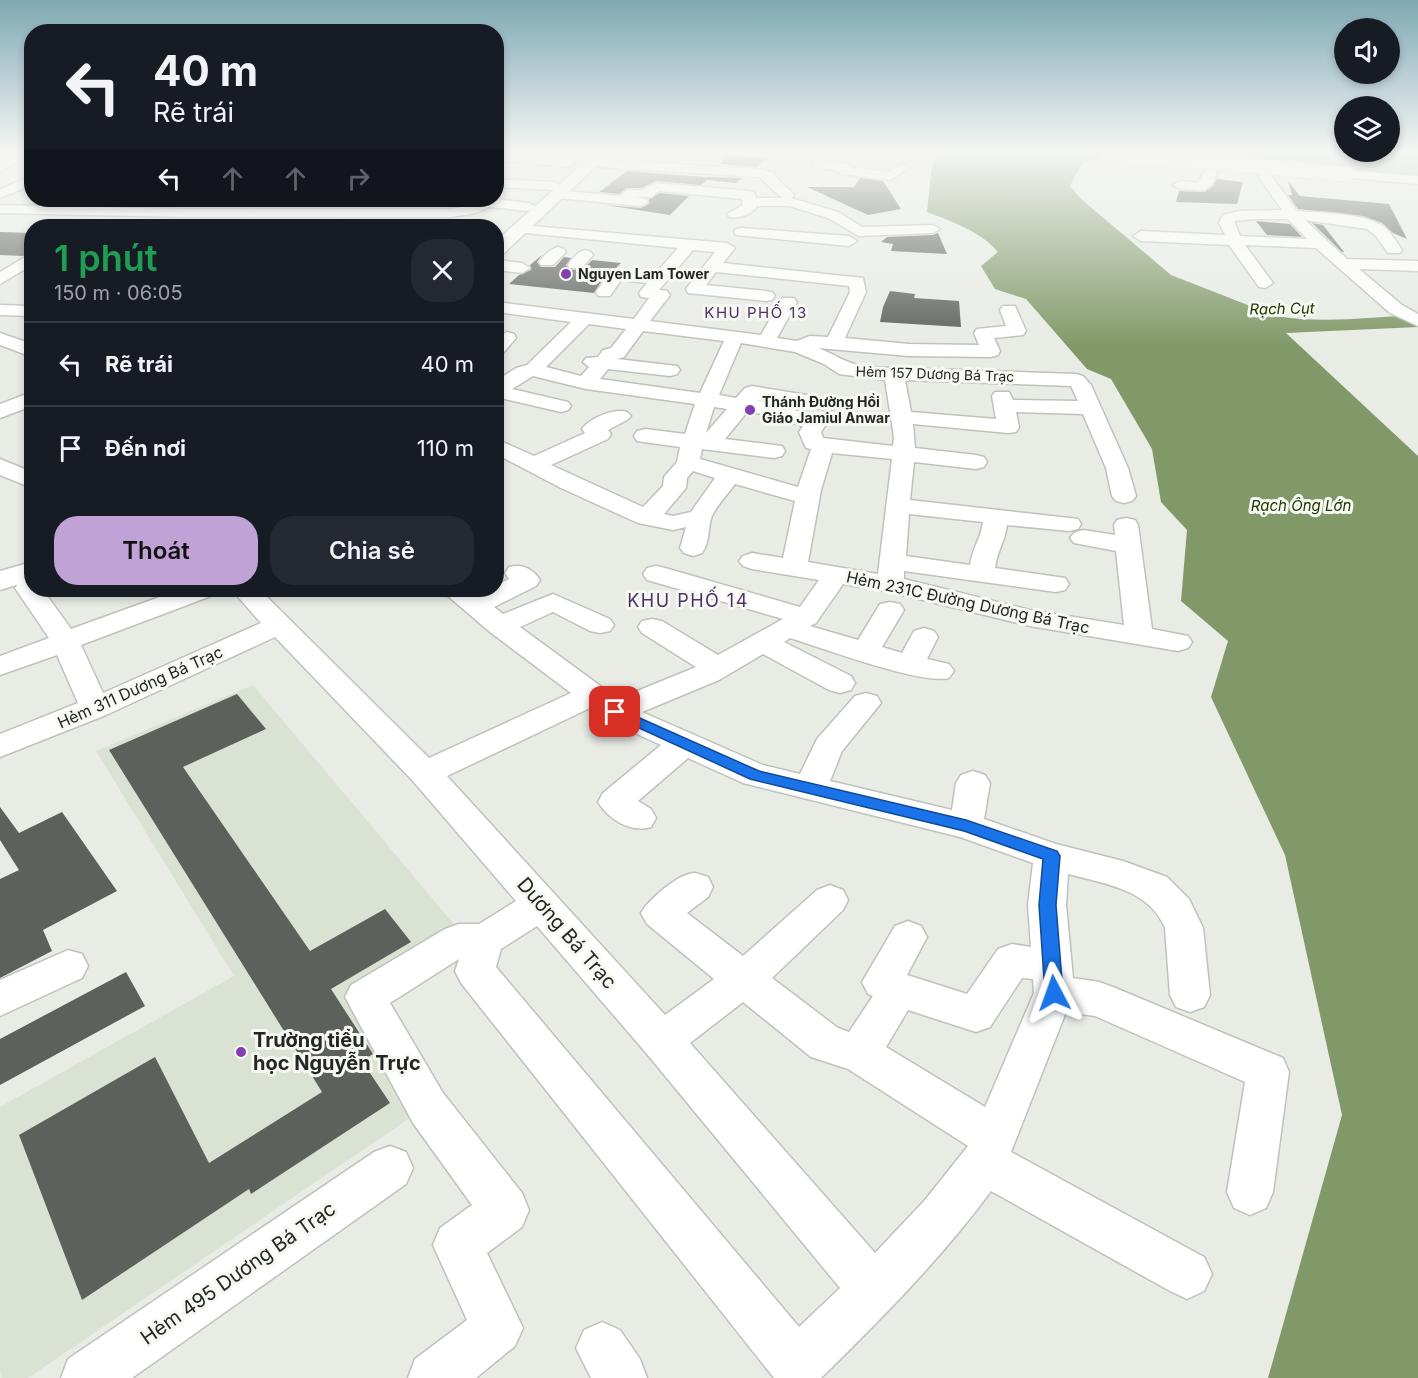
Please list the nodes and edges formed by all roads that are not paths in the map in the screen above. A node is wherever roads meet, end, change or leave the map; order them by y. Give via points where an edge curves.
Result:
1 (520, 217) edge
2 (531, 217) edge
3 (747, 217) edge
4 (806, 217) edge
5 (835, 217) edge
6 (1230, 217) edge
7 (1294, 217) edge
8 (1305, 217) edge
9 (742, 219) junction
10 (521, 229) junction
11 (933, 229) dead end
12 (787, 231) junction
13 (599, 236) junction
14 (1141, 236) dead end
15 (504, 237) edge
16 (504, 240) edge
17 (1234, 240) junction
18 (853, 242) junction
19 (690, 244) junction
20 (1320, 244) junction
21 (504, 245) edge
22 (727, 248) junction
23 (1394, 250) dead end
24 (0, 257) edge
25 (24, 258) edge
26 (586, 258) dead end
27 (24, 263) edge
28 (1345, 264) junction
29 (504, 266) edge
30 (711, 267) junction
31 (522, 268) dead end
32 (1414, 269) edge
33 (0, 279) edge
34 (659, 279) junction
35 (0, 283) edge
36 (1265, 283) dead end
37 (21, 284) dead end
38 (604, 292) dead end
39 (526, 296) dead end
40 (766, 296) dead end
41 (788, 302) dead end
42 (504, 307) edge
43 (504, 308) edge
44 (0, 310) edge
45 (1009, 310) dead end
46 (24, 311) edge
47 (585, 318) junction
48 (736, 318) junction
49 (1418, 321) edge
50 (639, 325) junction
51 (766, 342) junction
52 (834, 343) junction
53 (799, 347) junction
54 (976, 352) junction
55 (602, 363) junction
56 (539, 364) junction
57 (670, 370) dead end
58 (894, 374) junction
59 (987, 376) junction
60 (586, 383) junction
61 (504, 386) edge
62 (504, 393) edge
63 (706, 401) junction
64 (24, 402) edge
65 (830, 404) dead end
66 (743, 405) junction
67 (561, 406) dead end
68 (1090, 408) junction
69 (0, 412) edge
70 (620, 416) dead end
71 (902, 417) junction
72 (645, 436) dead end
73 (824, 445) junction
74 (504, 449) edge
75 (697, 450) junction
76 (774, 452) dead end
77 (904, 452) junction
78 (976, 462) dead end
79 (534, 464) junction
80 (729, 475) junction
81 (1124, 496) dead end
82 (807, 498) junction
83 (897, 515) junction
84 (996, 516) junction
85 (646, 518) junction
86 (699, 518) junction
87 (693, 548) dead end
88 (752, 561) dead end
89 (794, 568) junction
90 (518, 573) dead end
91 (656, 574) dead end
92 (981, 574) junction
93 (836, 575) junction
94 (0, 581) edge
95 (24, 582) edge
96 (1056, 584) dead end
97 (24, 585) edge
98 (891, 585) junction
99 (504, 593) edge
100 (39, 597) edge
101 (183, 597) edge
102 (251, 597) edge
103 (496, 597) edge
104 (0, 598) edge
105 (478, 607) edge
106 (279, 625) junction
107 (600, 625) dead end
108 (652, 627) dead end
109 (785, 629) junction
110 (1139, 635) junction
111 (924, 637) dead end
112 (65, 641) junction
113 (1178, 642) dead end
114 (865, 652) junction
115 (910, 665) junction
116 (0, 666) edge
117 (718, 668) junction
118 (939, 671) dead end
119 (840, 683) dead end
120 (866, 703) dead end
121 (603, 704) junction
122 (95, 708) junction
123 (685, 743) junction
124 (0, 746) edge
125 (425, 773) junction
126 (973, 783) dead end
127 (810, 789) junction
128 (639, 818) dead end
129 (966, 826) junction
130 (1052, 856) junction
131 (695, 887) dead end
132 (830, 900) dead end
133 (541, 904) junction
134 (909, 937) dead end
135 (485, 940) junction
136 (68, 966) dead end
137 (744, 979) junction
138 (1053, 980) junction
139 (899, 990) junction
140 (1190, 995) dead end
141 (0, 999) edge
142 (662, 1041) junction
143 (843, 1048) junction
144 (989, 1150) junction
145 (390, 1168) dead end
146 (1250, 1192) dead end
147 (1187, 1274) dead end
148 (874, 1290) junction
149 (446, 1374) edge
150 (87, 1378) edge

1 - 15 main road
2 - 10 main road
3 - 9 street
4 - 12 street
5 - 18 street
6 - 17 street via 1226,223
7 - 20 street
8 - 23 street via 1375,227
9 - 12 street
9 - 13 street via 615,225
9 - 22 street
10 - 13 street
10 - 16 main road
11 - 18 street
12 - 18 street
13 - 19 street
14 - 17 street
17 - 20 street
17 - 36 street
19 - 22 street
19 - 34 street
20 - 28 street
21 - 26 street
22 - 30 street
24 - 25 street
27 - 33 street
28 - 32 street
28 - 49 street via 1396,309
29 - 31 street
30 - 48 street via 694,289
30 - 52 street via 857,282 858,292
34 - 38 street via 616,275
34 - 50 street via 647,293 661,295
35 - 37 street
39 - 42 street
40 - 48 street
41 - 51 street
43 - 47 street, Hẻm 157 Dương Bá Trạc
44 - 46 street
45 - 54 street via 1017,331 983,333 991,351
47 - 50 street, Hẻm 157 Dương Bá Trạc
47 - 56 street
48 - 50 street, Hẻm 157 Dương Bá Trạc
48 - 51 street, Hẻm 157 Dương Bá Trạc
48 - 63 street via 743,372
50 - 55 street via 617,353 610,354
51 - 53 street, Hẻm 157 Dương Bá Trạc
52 - 53 street via 810,342
52 - 54 street
53 - 58 street, Hẻm 157 Dương Bá Trạc via 846,370
54 - 59 street
55 - 56 street via 574,360
55 - 57 street
55 - 60 street
56 - 60 street
56 - 61 street
58 - 59 street, Hẻm 157 Dương Bá Trạc
58 - 71 street
59 - 68 street, Hẻm 157 Dương Bá Trạc via 1076,380
60 - 63 street
62 - 67 street
63 - 66 street
63 - 75 street
64 - 69 street
65 - 66 street via 752,392
66 - 73 street via 816,423 810,432 814,443
66 - 75 street
68 - 71 street via 1003,401 1008,427
68 - 81 street, Hẻm 157 Dương Bá Trạc via 1117,468
70 - 79 street via 592,429 600,434
71 - 77 street
72 - 75 street
73 - 77 street
73 - 82 street
74 - 79 street
75 - 76 street
75 - 80 street
75 - 85 street via 676,477 674,488
77 - 78 street
77 - 83 street
79 - 85 street
80 - 82 street
80 - 86 street
82 - 89 street
83 - 84 street via 964,531 966,513
83 - 98 street
84 - 92 street
84 - 110 street via 1076,531 1127,535
85 - 86 street via 673,523
86 - 87 street
88 - 89 street, Hẻm 231C Đường Dương Bá Trạc
89 - 93 street, Hẻm 231C Đường Dương Bá Trạc
90 - 99 street via 527,580
91 - 109 street
92 - 96 street
92 - 98 street
93 - 98 street, Hẻm 231C Đường Dương Bá Trạc
93 - 109 street
94 - 95 main road
97 - 104 main road
98 - 110 street, Hẻm 231C Đường Dương Bá Trạc via 1030,618
98 - 114 street
100 - 112 street
101 - 112 street
102 - 106 street, Dương Bá Trạc
103 - 105 street
105 - 107 street via 553,602
105 - 121 street
106 - 122 street, Hẻm 311 Dương Bá Trạc
106 - 125 street, Dương Bá Trạc
108 - 117 street
109 - 114 street
109 - 117 street
109 - 119 street
110 - 113 street, Hẻm 231C Đường Dương Bá Trạc
111 - 115 street
112 - 116 street
112 - 122 street
114 - 115 street
115 - 118 street
117 - 121 street
120 - 127 street via 828,747
121 - 123 street
121 - 125 street
122 - 124 street, Hẻm 311 Dương Bá Trạc
123 - 127 street via 755,775
123 - 128 street via 615,802
125 - 133 street, Dương Bá Trạc
126 - 129 street
127 - 129 street
129 - 130 street
130 - 138 street via 1047,905
130 - 140 street via 1154,887 1176,910 1184,928
131 - 137 street via 660,913
132 - 137 street
133 - 135 street
133 - 142 street, Dương Bá Trạc
134 - 139 street via 882,982
135 - 148 street via 475,971 797,1365
135 - 149 street via 459,940 365,997 428,1108 505,1210 457,1245 496,1328
136 - 141 street
137 - 142 street
137 - 143 street
138 - 139 street via 1012,960 976,1014
138 - 144 street
138 - 146 street via 1268,1072
139 - 143 street
142 - 148 street, Dương Bá Trạc
143 - 144 street
144 - 147 street
144 - 148 street via 959,1197
145 - 150 street, Hẻm 495 Dương Bá Trạc

